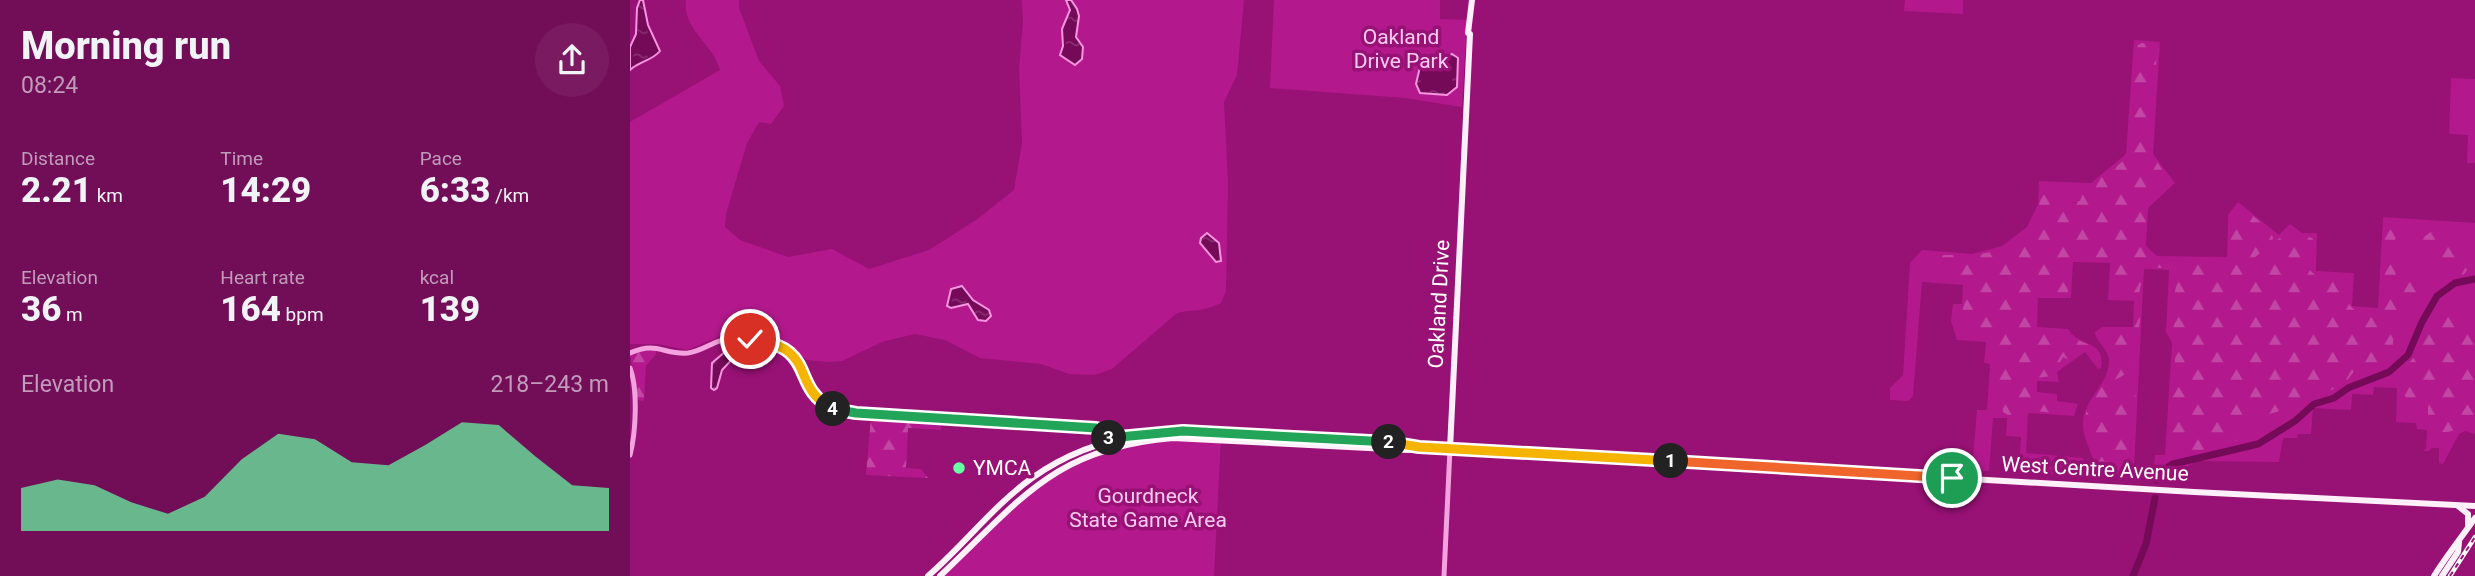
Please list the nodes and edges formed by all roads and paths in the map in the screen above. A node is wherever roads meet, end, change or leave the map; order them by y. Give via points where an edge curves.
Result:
1 (1472, 0) edge
2 (630, 353) edge
3 (630, 368) edge
4 (1111, 443) junction
5 (1450, 449) junction
6 (630, 455) edge
7 (2456, 505) junction
8 (2475, 506) edge
9 (2475, 518) edge
10 (2468, 528) junction
11 (2459, 542) junction
12 (928, 576) edge
13 (940, 576) edge
14 (1444, 576) edge
15 (2434, 576) edge
16 (2442, 576) edge

1 - 5 main road, Oakland Drive
2 - 4 street via 652,347 689,353 730,338 764,340 788,349 820,401 835,409 1096,428 1104,430
3 - 6 street via 634,426
4 - 5 main road, West Centre Avenue via 1144,433 1183,431
4 - 12 main road, West Centre Avenue via 1073,453 1030,480
4 - 13 main road, West Centre Avenue via 1034,486
5 - 7 main road, West Centre Avenue
5 - 14 street, Oakland Drive
7 - 8 main road, West Centre Avenue
7 - 10 main road via 2468,514
9 - 10 main road
10 - 11 main road
11 - 15 main road
11 - 16 main road via 2458,552

